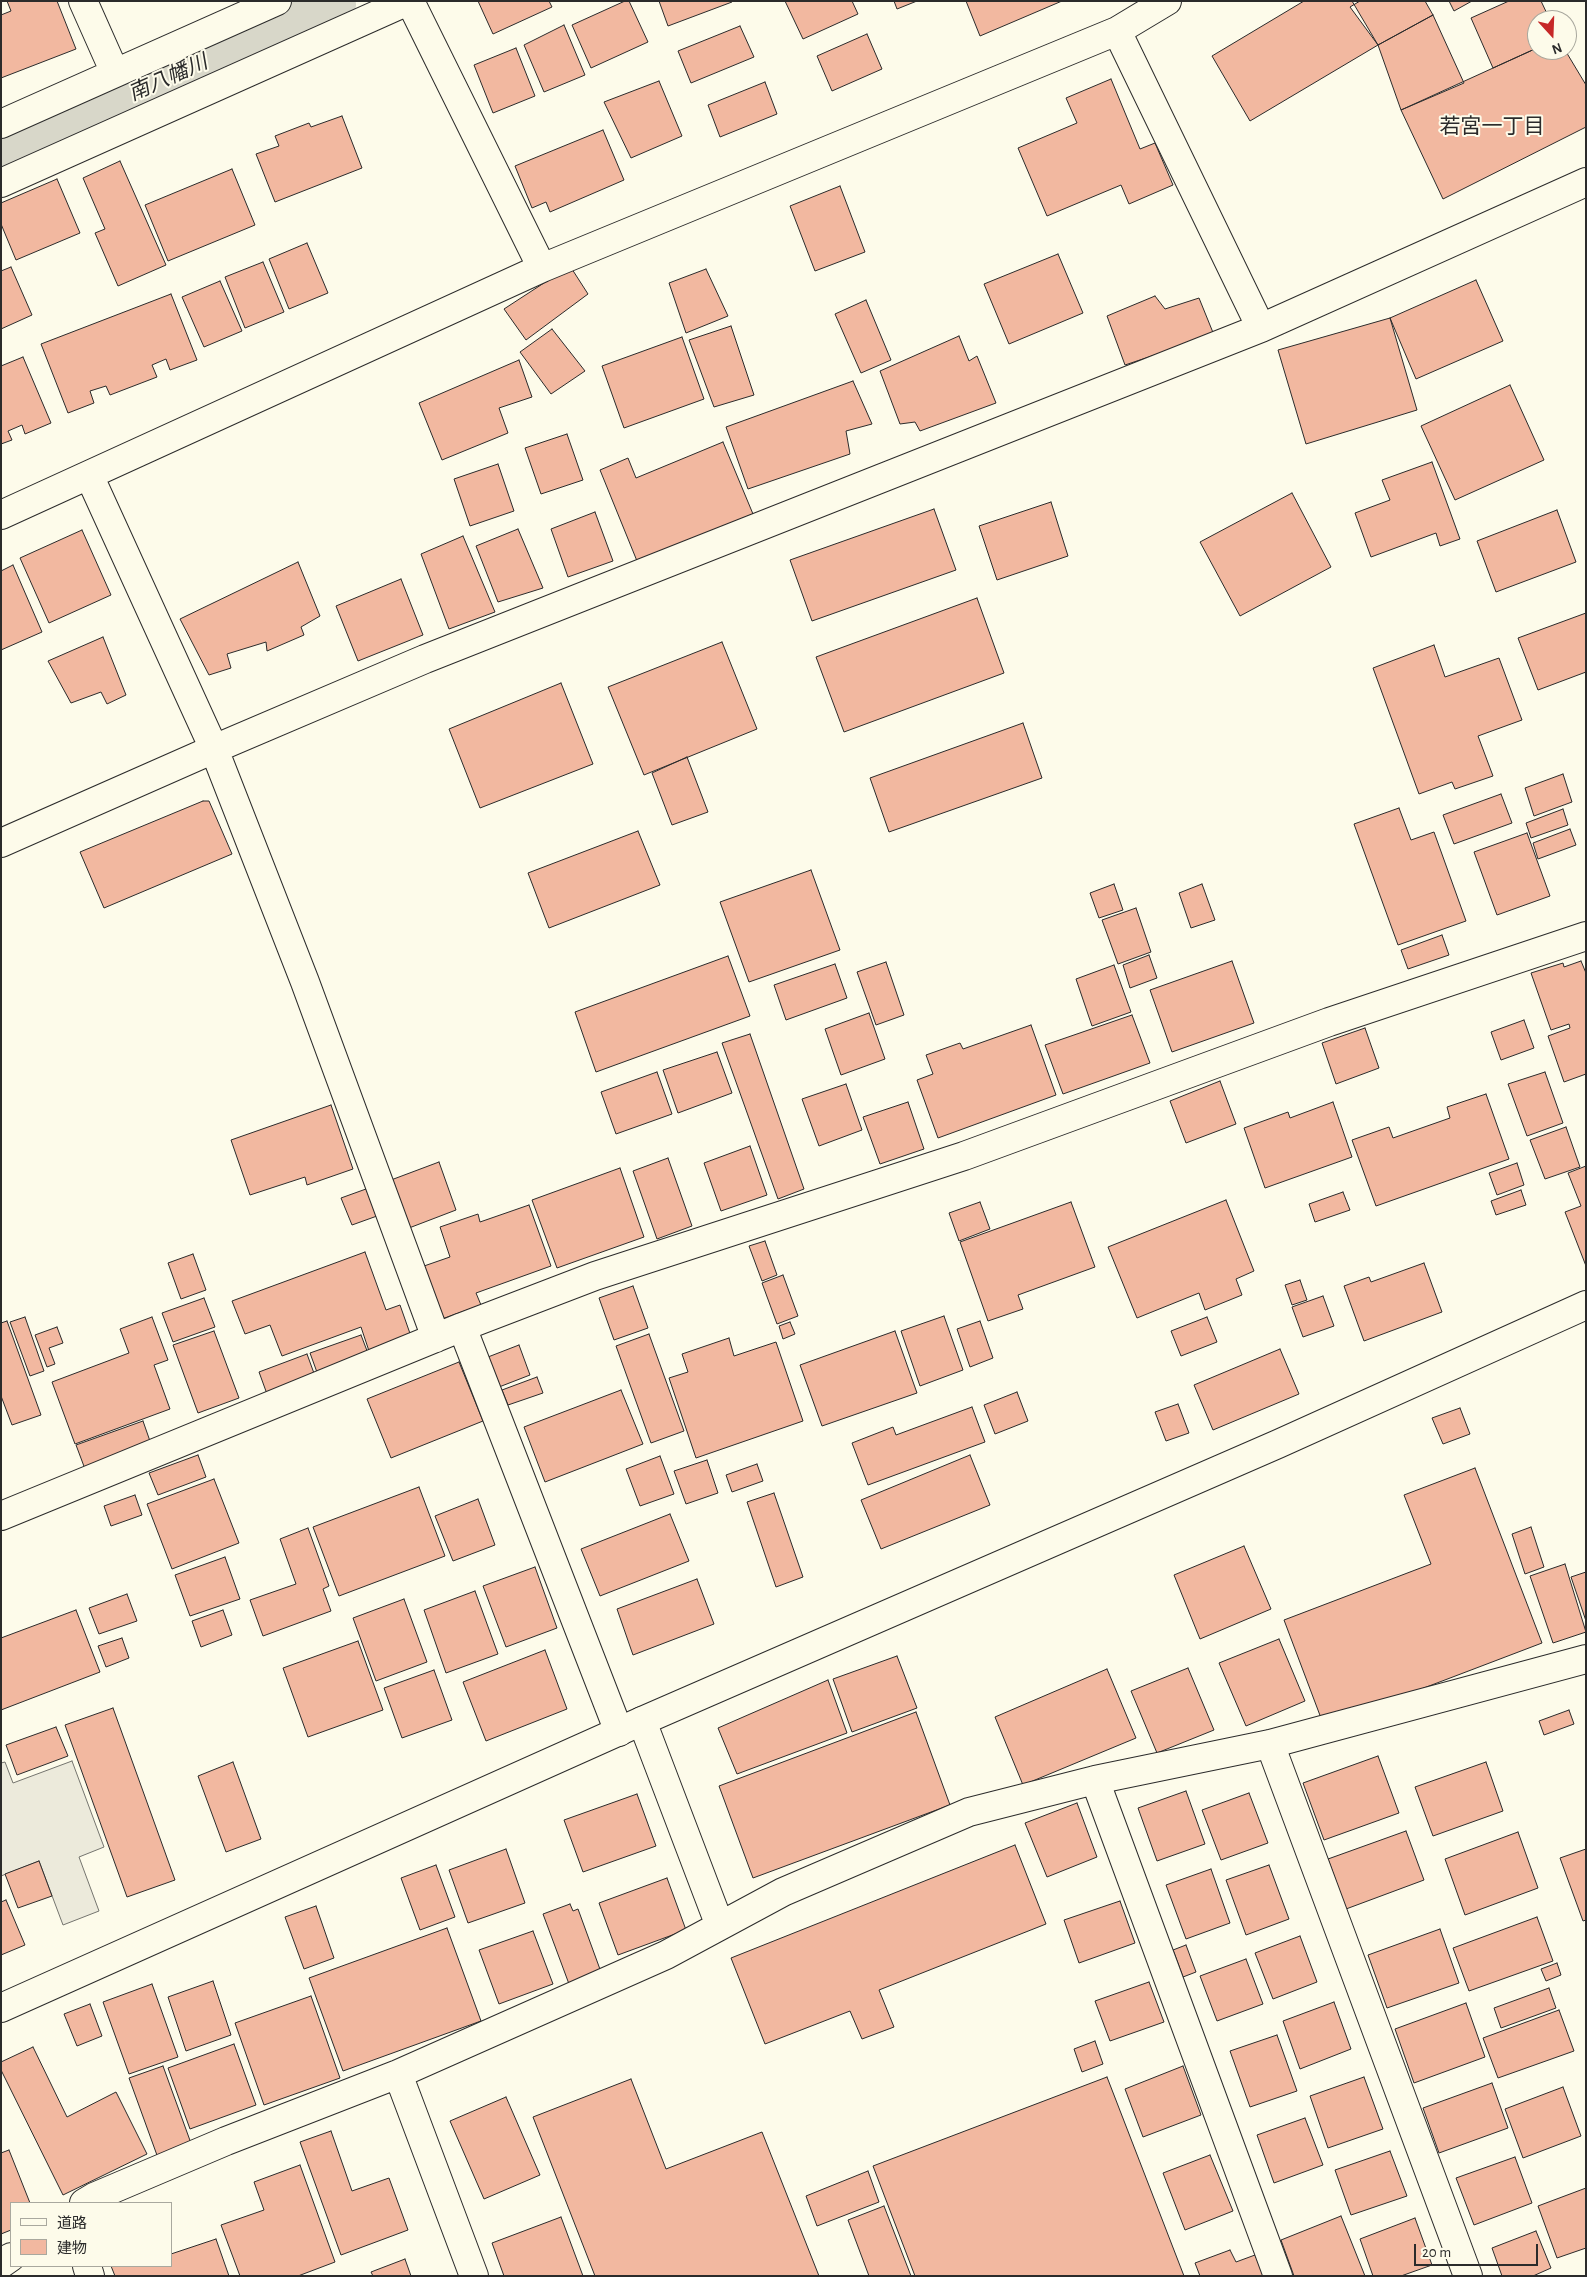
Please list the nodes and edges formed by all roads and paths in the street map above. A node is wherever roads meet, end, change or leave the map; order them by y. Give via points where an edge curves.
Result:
1 (83, 1) edge
2 (277, 1) edge
3 (409, 1) edge
4 (1167, 1) edge
5 (1117, 30) junction
6 (115, 73) junction
7 (1, 124) edge
8 (1586, 182) edge
9 (1, 183) edge
10 (542, 268) junction
11 (1261, 328) junction
12 (89, 475) junction
13 (1, 515) edge
14 (214, 749) junction
15 (1, 843) edge
16 (1586, 936) edge
17 (1586, 1305) edge
18 (462, 1327) junction
19 (436, 1338) junction
20 (1, 1516) edge
21 (1586, 1658) edge
22 (630, 1726) junction
23 (1270, 1744) junction
24 (1095, 1780) junction
25 (720, 1926) junction
26 (1, 2008) edge
27 (398, 2074) junction
28 (85, 2202) edge
29 (474, 2276) edge
30 (1278, 2276) edge
31 (1468, 2276) edge

1 - 6 street
2 - 6 street
3 - 9 street
3 - 10 street
4 - 5 street
5 - 10 street
5 - 11 street
6 - 7 street
8 - 11 street
10 - 12 street
11 - 14 street via 425,659
12 - 13 street
12 - 14 street
14 - 15 street
14 - 19 street via 309,992
16 - 18 street via 1329,1022 964,1156 595,1276
17 - 22 street via 1278,1444
18 - 19 street
18 - 22 street
19 - 20 street
21 - 23 street
22 - 25 street
22 - 26 street
23 - 24 street
23 - 31 street
24 - 25 street via 969,1812 783,1892
24 - 30 street
25 - 27 street via 666,1955
27 - 28 street via 226,2141
27 - 29 street

